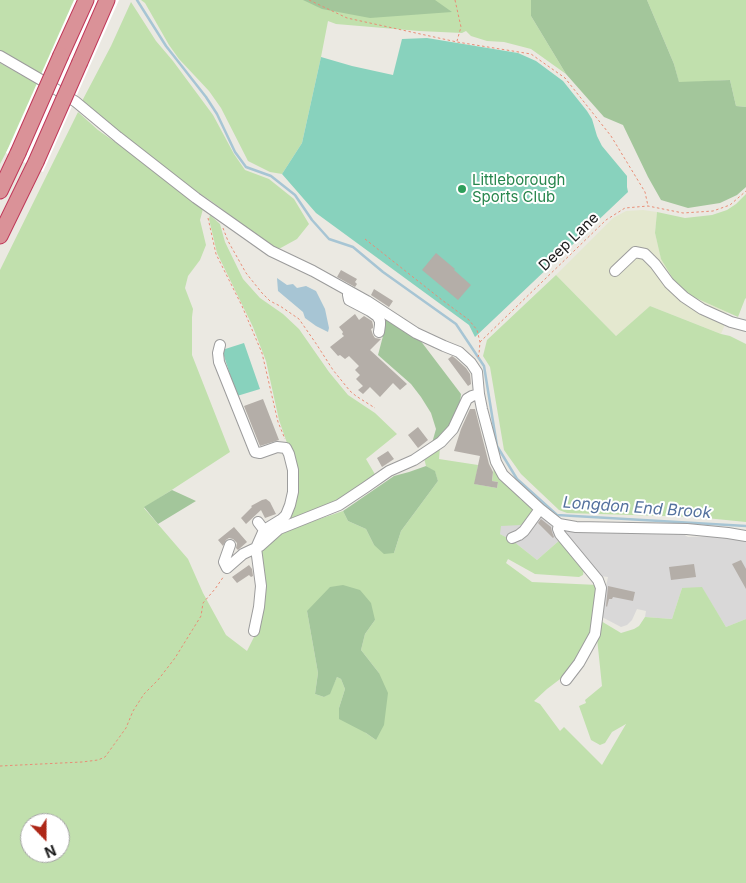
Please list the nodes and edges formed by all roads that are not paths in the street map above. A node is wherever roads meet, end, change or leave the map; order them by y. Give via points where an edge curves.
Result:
1 (86, 0) edge
2 (107, 0) edge
3 (0, 56) edge
4 (0, 191) edge
5 (0, 236) edge
6 (616, 270) dead end
7 (348, 291) junction
8 (746, 326) edge
9 (379, 332) dead end
10 (220, 344) dead end
11 (479, 394) junction
12 (540, 509) junction
13 (559, 524) junction
14 (746, 536) edge
15 (512, 538) dead end
16 (230, 545) dead end
17 (256, 548) junction
18 (254, 631) dead end
19 (566, 680) dead end

1 - 4 highway, bridge
2 - 5 highway, bridge
3 - 7 street via 76,102 209,208 271,250
6 - 8 street via 635,252 645,254 684,297 702,309
7 - 9 street via 349,300 377,316
7 - 11 street via 416,333 459,352 477,372
10 - 17 street via 219,362 255,452 286,448 293,470 286,515 261,526
11 - 12 street via 496,462 503,475
11 - 17 street via 467,399 452,429 441,442 414,460 389,471 339,505 279,529
12 - 13 street
12 - 15 street via 524,531
13 - 14 street via 687,529
13 - 19 street via 560,534 601,588 595,634
16 - 17 street via 224,562 227,568
17 - 18 street via 261,586

